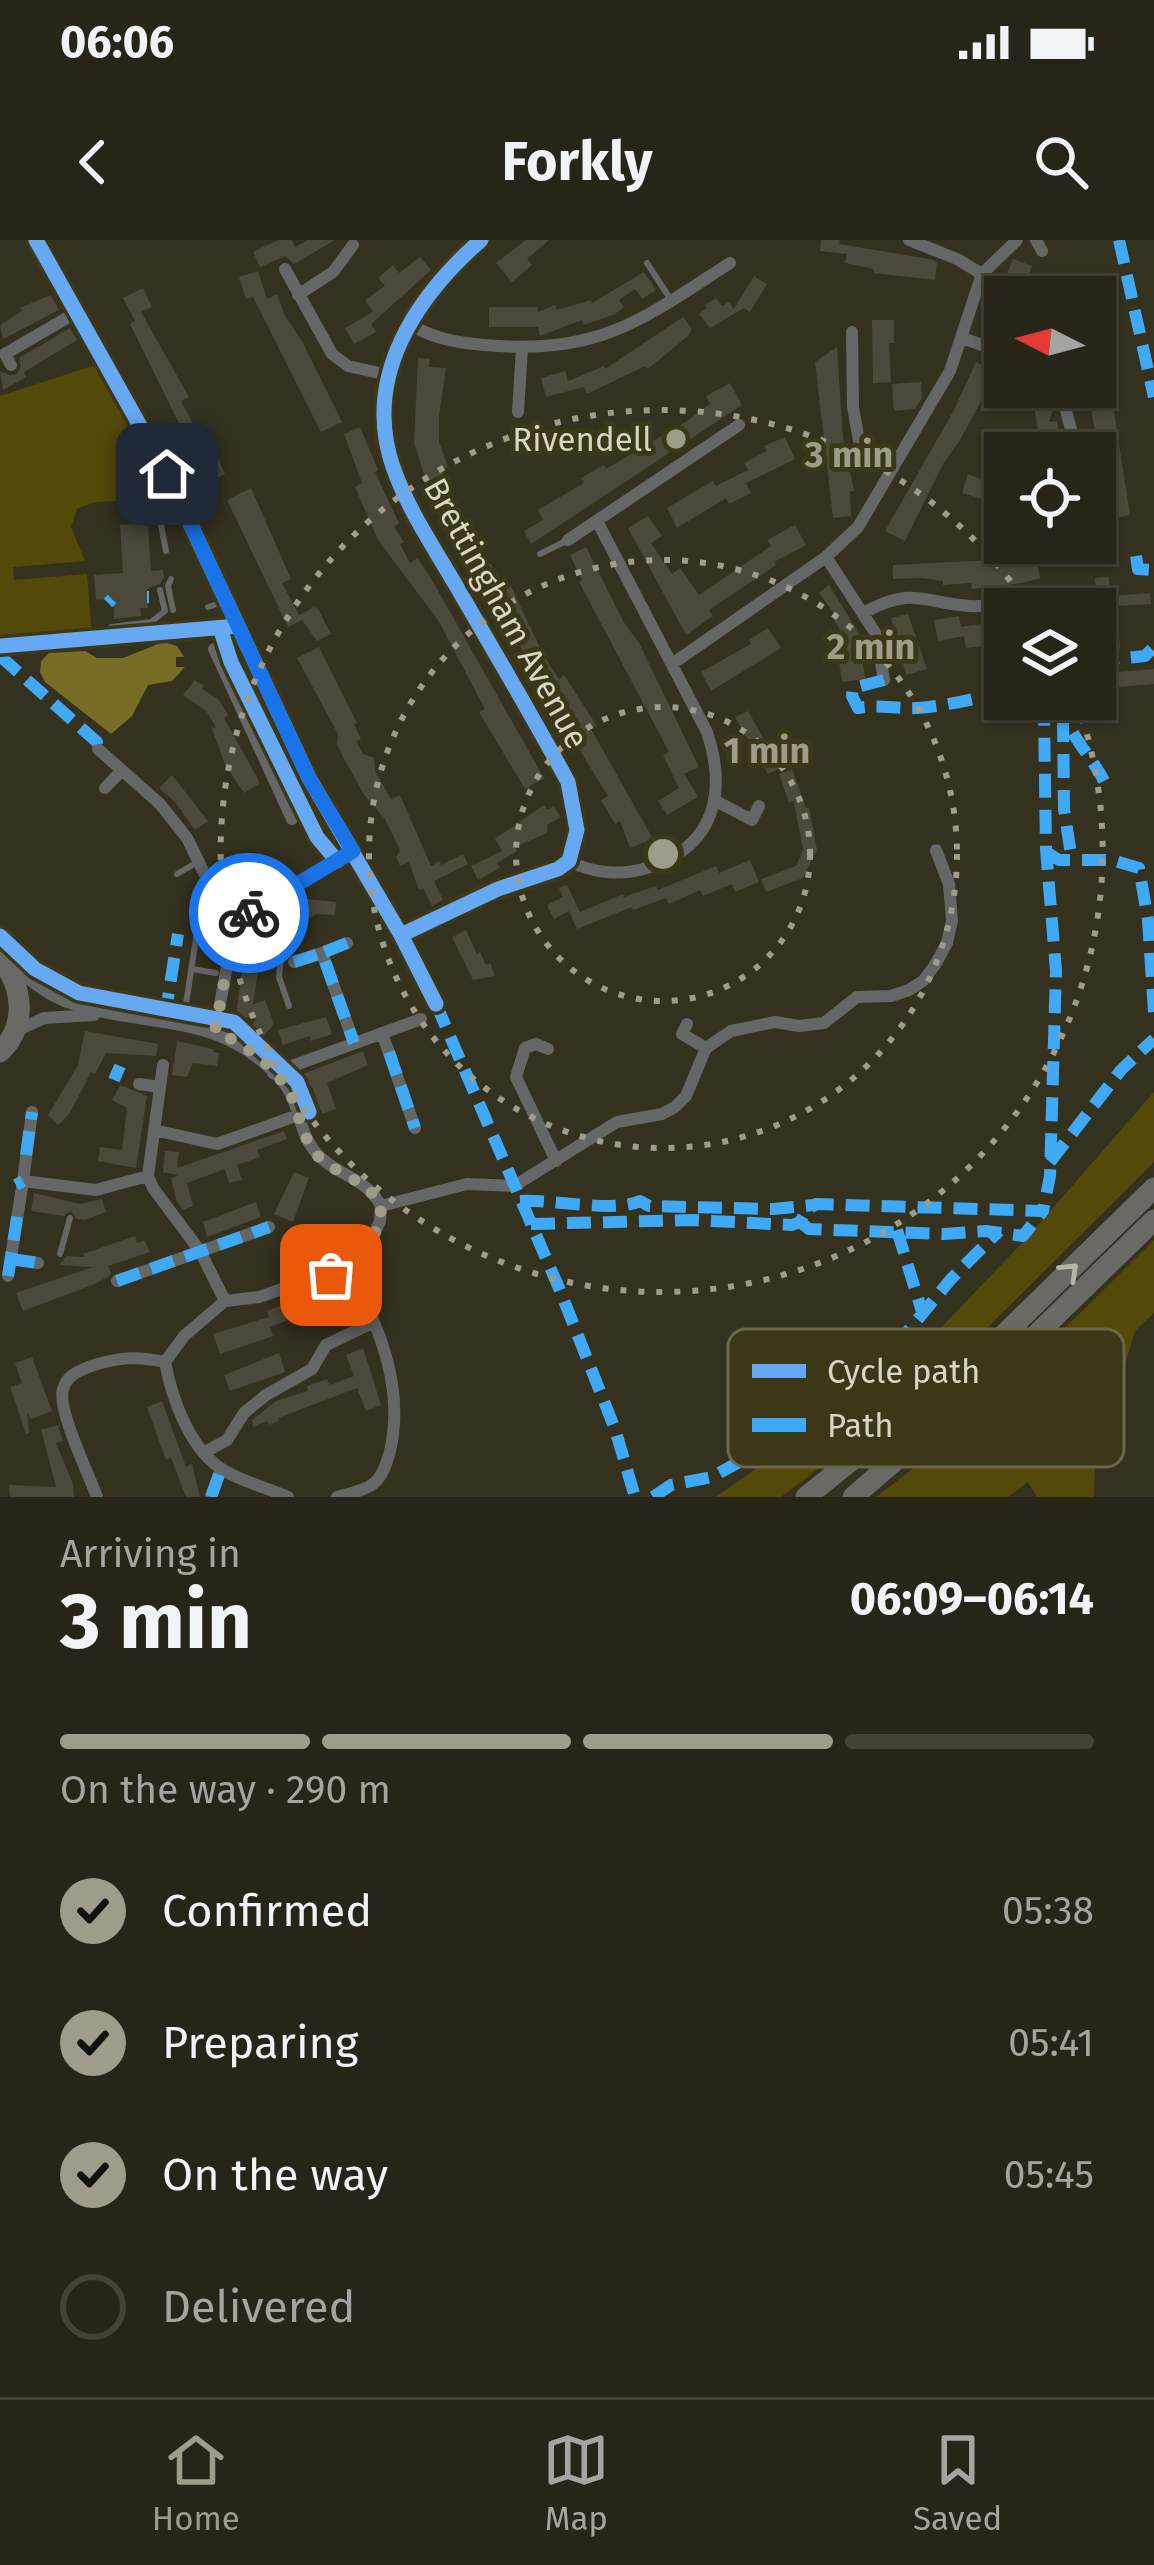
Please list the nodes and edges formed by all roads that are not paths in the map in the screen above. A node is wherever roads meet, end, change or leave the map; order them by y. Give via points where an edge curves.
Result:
1 (36, 240) edge
2 (481, 240) edge
3 (909, 240) edge
4 (1017, 240) edge
5 (346, 248) dead end
6 (647, 263) dead end
7 (720, 264) dead end
8 (982, 274) junction
9 (292, 282) junction
10 (277, 288) dead end
11 (671, 301) junction
12 (77, 312) junction
13 (409, 324) junction
14 (962, 338) junction
15 (848, 340) dead end
16 (984, 346) edge
17 (522, 347) junction
18 (6, 355) edge
19 (388, 375) junction
20 (518, 412) dead end
21 (739, 425) dead end
22 (891, 467) junction
23 (186, 512) junction
24 (137, 518) dead end
25 (597, 521) junction
26 (162, 523) junction
27 (568, 540) joint
28 (166, 550) dead end
29 (540, 554) dead end
30 (826, 556) junction
31 (171, 579) dead end
32 (160, 590) dead end
33 (984, 605) edge
34 (173, 610) dead end
35 (865, 612) junction
36 (110, 627) dead end
37 (214, 650) dead end
38 (251, 652) junction
39 (672, 664) junction
40 (222, 666) junction
41 (878, 671) dead end
42 (98, 748) dead end
43 (122, 770) junction
44 (105, 788) dead end
45 (714, 800) junction
46 (759, 806) dead end
47 (292, 819) dead end
48 (936, 850) dead end
49 (353, 851) junction
50 (569, 861) junction
51 (200, 862) junction
52 (177, 874) dead end
53 (228, 922) junction
54 (280, 931) dead end
55 (401, 935) junction
56 (301, 936) dead end
57 (196, 938) dead end
58 (347, 943) dead end
59 (286, 944) junction
60 (322, 953) junction
61 (2, 960) edge
62 (294, 962) dead end
63 (192, 969) junction
64 (216, 973) dead end
65 (186, 1004) dead end
66 (436, 1004) dead end
67 (289, 1006) dead end
68 (107, 1014) junction
69 (421, 1019) dead end
70 (18, 1030) junction
71 (215, 1031) junction
72 (382, 1033) junction
73 (682, 1034) dead end
74 (355, 1043) junction
75 (548, 1048) dead end
76 (706, 1048) junction
77 (0, 1052) edge
78 (163, 1065) dead end
79 (273, 1073) junction
80 (139, 1084) dead end
81 (160, 1087) junction
82 (32, 1112) dead end
83 (298, 1115) junction
84 (30, 1127) junction
85 (415, 1128) dead end
86 (47, 1130) dead end
87 (154, 1130) junction
88 (556, 1161) junction
89 (148, 1176) junction
90 (23, 1181) junction
91 (74, 1187) junction
92 (1154, 1189) edge
93 (72, 1202) dead end
94 (381, 1206) junction
95 (70, 1217) dead end
96 (1154, 1220) edge
97 (268, 1226) dead end
98 (200, 1251) junction
99 (61, 1253) dead end
100 (11, 1258) junction
101 (38, 1263) dead end
102 (8, 1276) dead end
103 (354, 1280) junction
104 (117, 1281) dead end
105 (225, 1301) junction
106 (372, 1323) junction
107 (1010, 1329) edge
108 (1042, 1329) edge
109 (166, 1362) junction
110 (206, 1452) junction
111 (843, 1467) edge
112 (888, 1467) edge
113 (221, 1469) junction
114 (97, 1497) edge
115 (211, 1497) edge
116 (287, 1497) edge
117 (338, 1497) edge
118 (806, 1497) edge
119 (854, 1497) edge

1 - 12 street
2 - 13 street, Brettingham Avenue
3 - 8 street
4 - 8 street
5 - 9 street via 333,272
6 - 11 lane
7 - 11 street
8 - 14 street
9 - 10 street
9 - 19 street via 340,361
11 - 17 street via 587,342
12 - 18 street
12 - 23 street
13 - 17 street via 449,341
13 - 19 street, Brettingham Avenue
14 - 16 street
14 - 22 street
15 - 22 street via 859,441
17 - 20 street
19 - 50 street, Brettingham Avenue via 392,465 568,782 578,830
21 - 25 street
22 - 30 street via 871,509
23 - 26 lane
23 - 38 street via 217,604
24 - 26 lane
25 - 27 street
25 - 39 street
26 - 28 lane
27 - 29 lane
30 - 35 street
30 - 39 street
31 - 34 lane
32 - 36 lane via 165,611 151,622
33 - 35 street via 911,596
35 - 41 street via 877,634
37 - 40 street
38 - 40 street
38 - 49 street
39 - 45 street via 717,762
40 - 47 street
42 - 43 street
43 - 44 street
43 - 51 street via 160,804
45 - 46 street via 749,826
45 - 50 street via 696,841 662,863 626,873
48 - 76 street via 952,921 923,981 890,996 857,997 824,1023 730,1030
49 - 53 street via 269,910
49 - 55 street
50 - 55 street
51 - 52 lane
51 - 53 street
53 - 71 street
54 - 59 lane
55 - 66 street
56 - 59 lane
57 - 63 lane
58 - 60 street
59 - 67 lane via 279,976
60 - 62 street
60 - 74 street
61 - 68 street via 59,999
61 - 70 highway via 18,991
63 - 64 lane
63 - 65 lane
68 - 70 street via 44,1018
68 - 71 street
69 - 72 street
70 - 77 highway
71 - 79 street
72 - 74 street
72 - 85 street
73 - 76 street
74 - 79 street
75 - 88 street via 529,1044 515,1076
76 - 88 street via 675,1107 617,1122
78 - 81 street
79 - 83 street
80 - 81 street
81 - 87 street
82 - 84 street
83 - 87 street via 217,1144
83 - 94 street via 315,1152 364,1183
84 - 86 street
84 - 90 street
87 - 89 street
88 - 94 street via 514,1186 467,1184
89 - 91 street via 109,1189
89 - 98 street
90 - 91 street
90 - 100 street
91 - 93 lane
107 -> 92 highway
94 - 103 street
95 - 99 lane
96 - 108 highway
97 - 98 street
98 - 104 street
98 - 105 street
100 - 101 street
100 - 102 street
103 - 105 street via 317,1277
103 - 106 street
105 - 109 street
106 - 110 street via 326,1345 312,1369 266,1395
106 - 117 street via 393,1379 397,1418 386,1466 372,1485
109 - 110 street via 187,1429
109 - 114 street via 116,1358 65,1384 63,1404
110 - 113 street
118 -> 111 highway
112 - 119 highway
113 - 115 street
113 - 116 street

